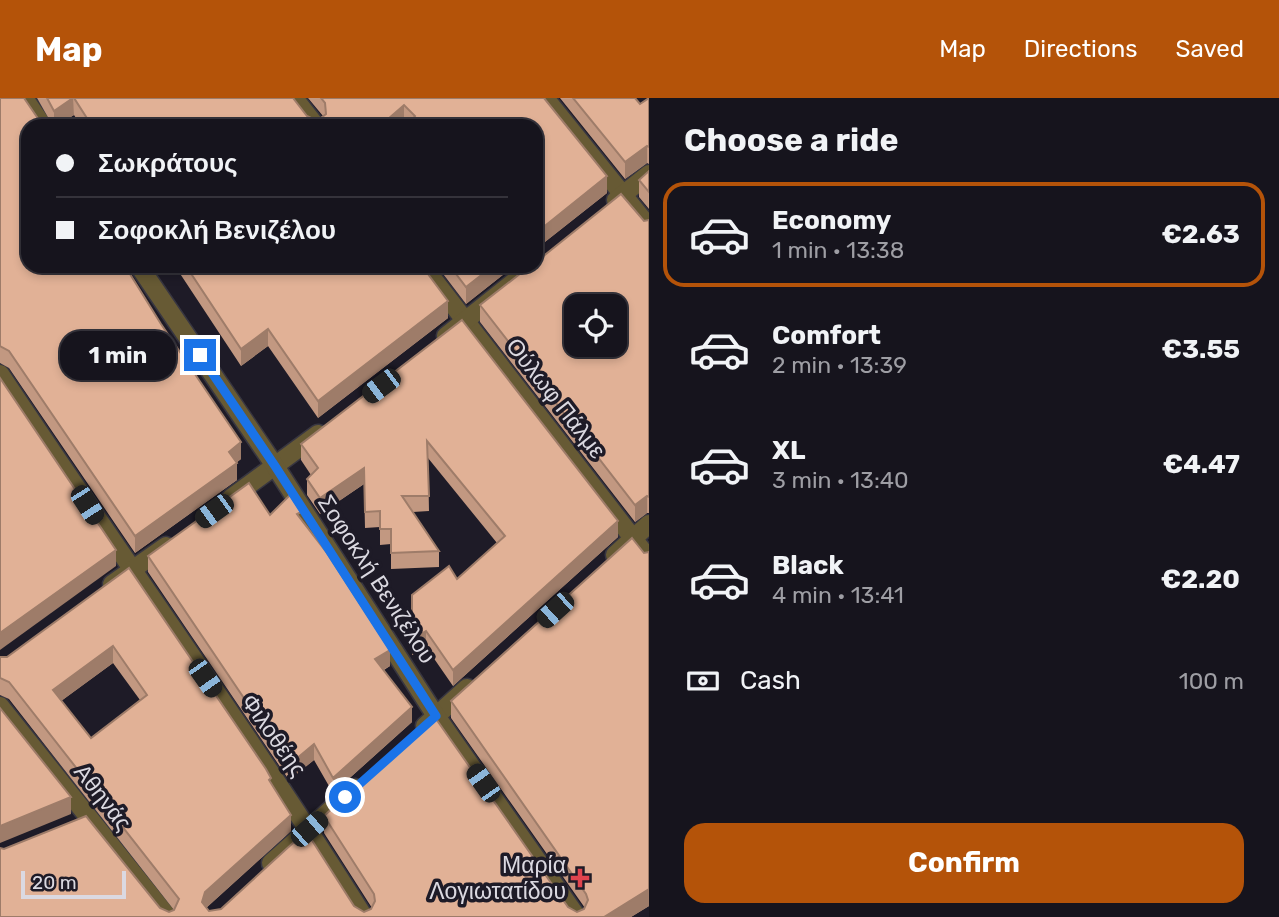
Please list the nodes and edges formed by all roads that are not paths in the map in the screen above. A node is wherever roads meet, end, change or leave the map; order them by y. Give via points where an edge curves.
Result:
1 (24, 98) edge
2 (294, 98) edge
3 (545, 98) edge
4 (38, 119) edge
5 (310, 119) edge
6 (649, 174) edge
7 (623, 194) junction
8 (604, 210) edge
9 (649, 227) edge
10 (144, 273) edge
11 (428, 273) edge
12 (525, 273) edge
13 (466, 321) junction
14 (434, 345) edge
15 (0, 374) edge
16 (328, 426) edge
17 (275, 466) junction
18 (220, 506) edge
19 (649, 524) edge
20 (175, 539) edge
21 (634, 539) junction
22 (649, 559) edge
23 (602, 567) edge
24 (131, 571) junction
25 (98, 594) edge
26 (478, 679) edge
27 (0, 706) edge
28 (436, 716) junction
29 (407, 742) edge
30 (368, 777) edge
31 (309, 829) junction
32 (261, 873) edge
33 (168, 917) edge
34 (364, 917) edge
35 (577, 917) edge

1 - 4 street
2 - 5 street
3 - 7 street
6 - 7 street
7 - 8 street
7 - 9 street
10 - 17 street, Σοφοκλή Βενιζέλου
11 - 13 street, Ούλωφ Πάλμε
12 - 13 street
13 - 14 street
13 - 21 street, Ούλωφ Πάλμε
15 - 24 street, Φιλοθέης
16 - 17 street
17 - 18 street
17 - 28 street, Σοφοκλή Βενιζέλου
19 - 21 street
20 - 24 street
21 - 22 street, Ούλωφ Πάλμε
21 - 23 street
24 - 25 street
24 - 31 street, Φιλοθέης
26 - 28 street
27 - 33 street, Αθηνάς via 82,821
28 - 29 street
28 - 35 street, Σοφοκλή Βενιζέλου
30 - 31 street
31 - 32 street
31 - 34 street, Φιλοθέης

